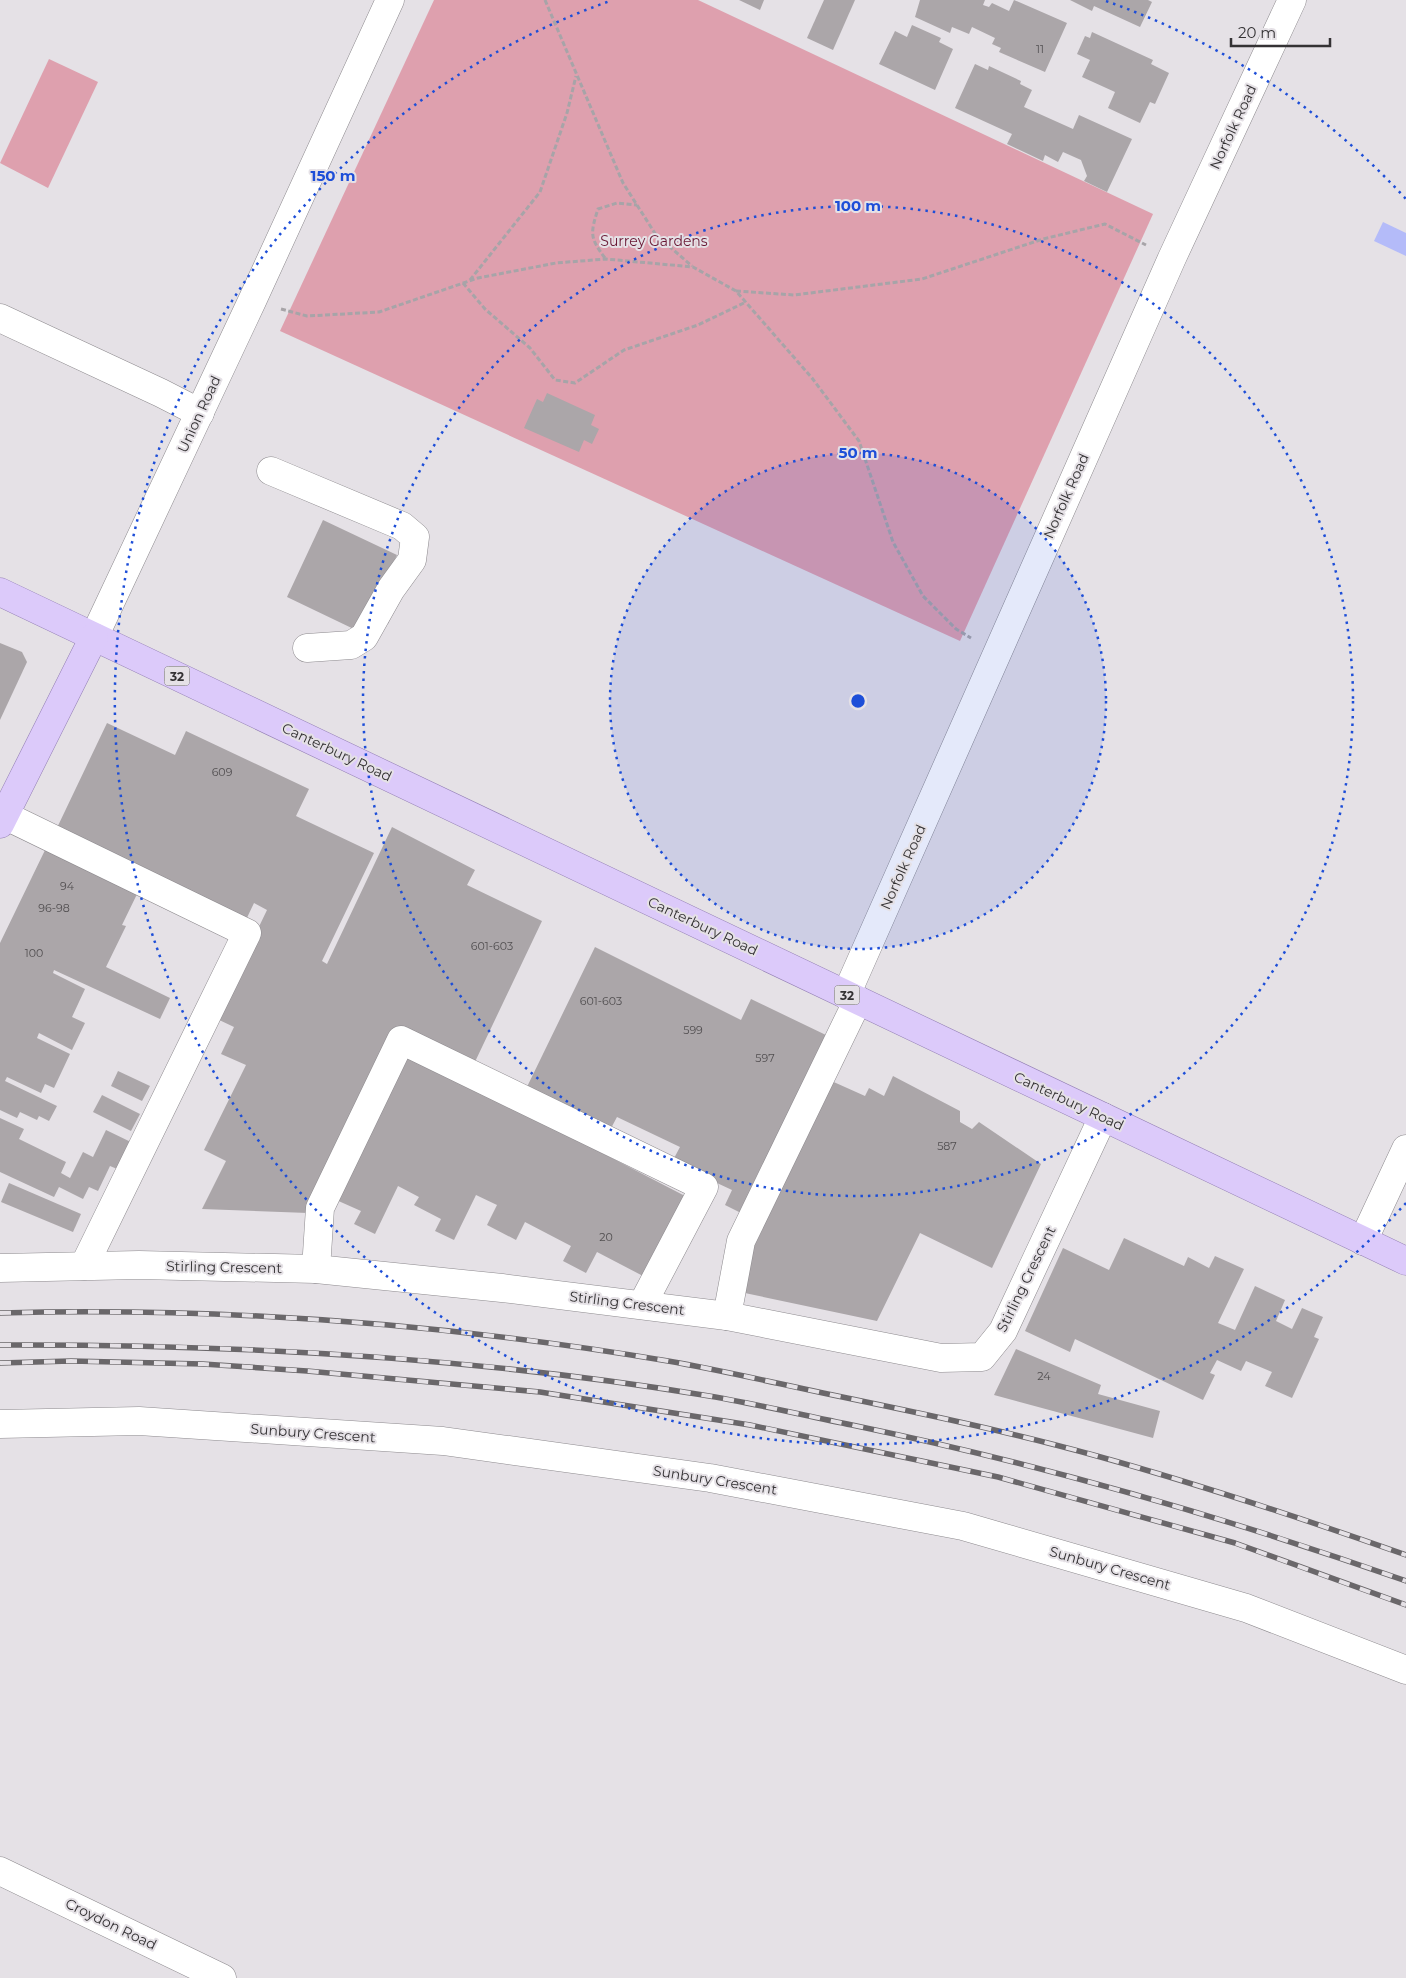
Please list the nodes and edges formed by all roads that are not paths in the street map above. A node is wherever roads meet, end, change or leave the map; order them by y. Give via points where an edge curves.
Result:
1 (390, 0) edge
2 (1292, 0) edge
3 (0, 318) edge
4 (200, 413) junction
5 (272, 471) dead end
6 (0, 592) edge
7 (94, 637) junction
8 (307, 648) dead end
9 (2, 820) edge
10 (852, 997) junction
11 (1103, 1117) junction
12 (1406, 1149) edge
13 (1362, 1240) junction
14 (1406, 1261) edge
15 (84, 1266) junction
16 (0, 1268) edge
17 (316, 1269) junction
18 (642, 1306) junction
19 (727, 1316) junction
20 (0, 1424) edge
21 (1406, 1670) edge
22 (0, 1871) edge
23 (222, 1978) edge

1 - 4 street, Union Road
2 - 10 street, Norfolk Road via 1172,258 996,652
3 - 4 street
4 - 7 street, Union Road
5 - 8 street via 402,526 415,537 412,560 364,637 352,645
6 - 7 main road, Canterbury Road / 32
7 - 9 main road, Union Road
7 - 10 main road, Canterbury Road / 32
9 - 15 street via 247,934
10 - 11 main road, Canterbury Road / 32
10 - 19 street, Norfolk Road via 740,1241
11 - 13 main road, Canterbury Road / 32
11 - 19 street, Stirling Crescent via 1003,1331 982,1357 940,1358
12 - 13 street
13 - 14 main road, Canterbury Road / 32
15 - 16 street, Stirling Crescent
15 - 17 street, Stirling Crescent
17 - 18 street, Stirling Crescent
17 - 18 street via 320,1208 401,1040 704,1187
18 - 19 street, Stirling Crescent
20 - 21 street, Sunbury Crescent via 139,1421 443,1441 710,1478 963,1526 1246,1608
22 - 23 street, Croydon Road

